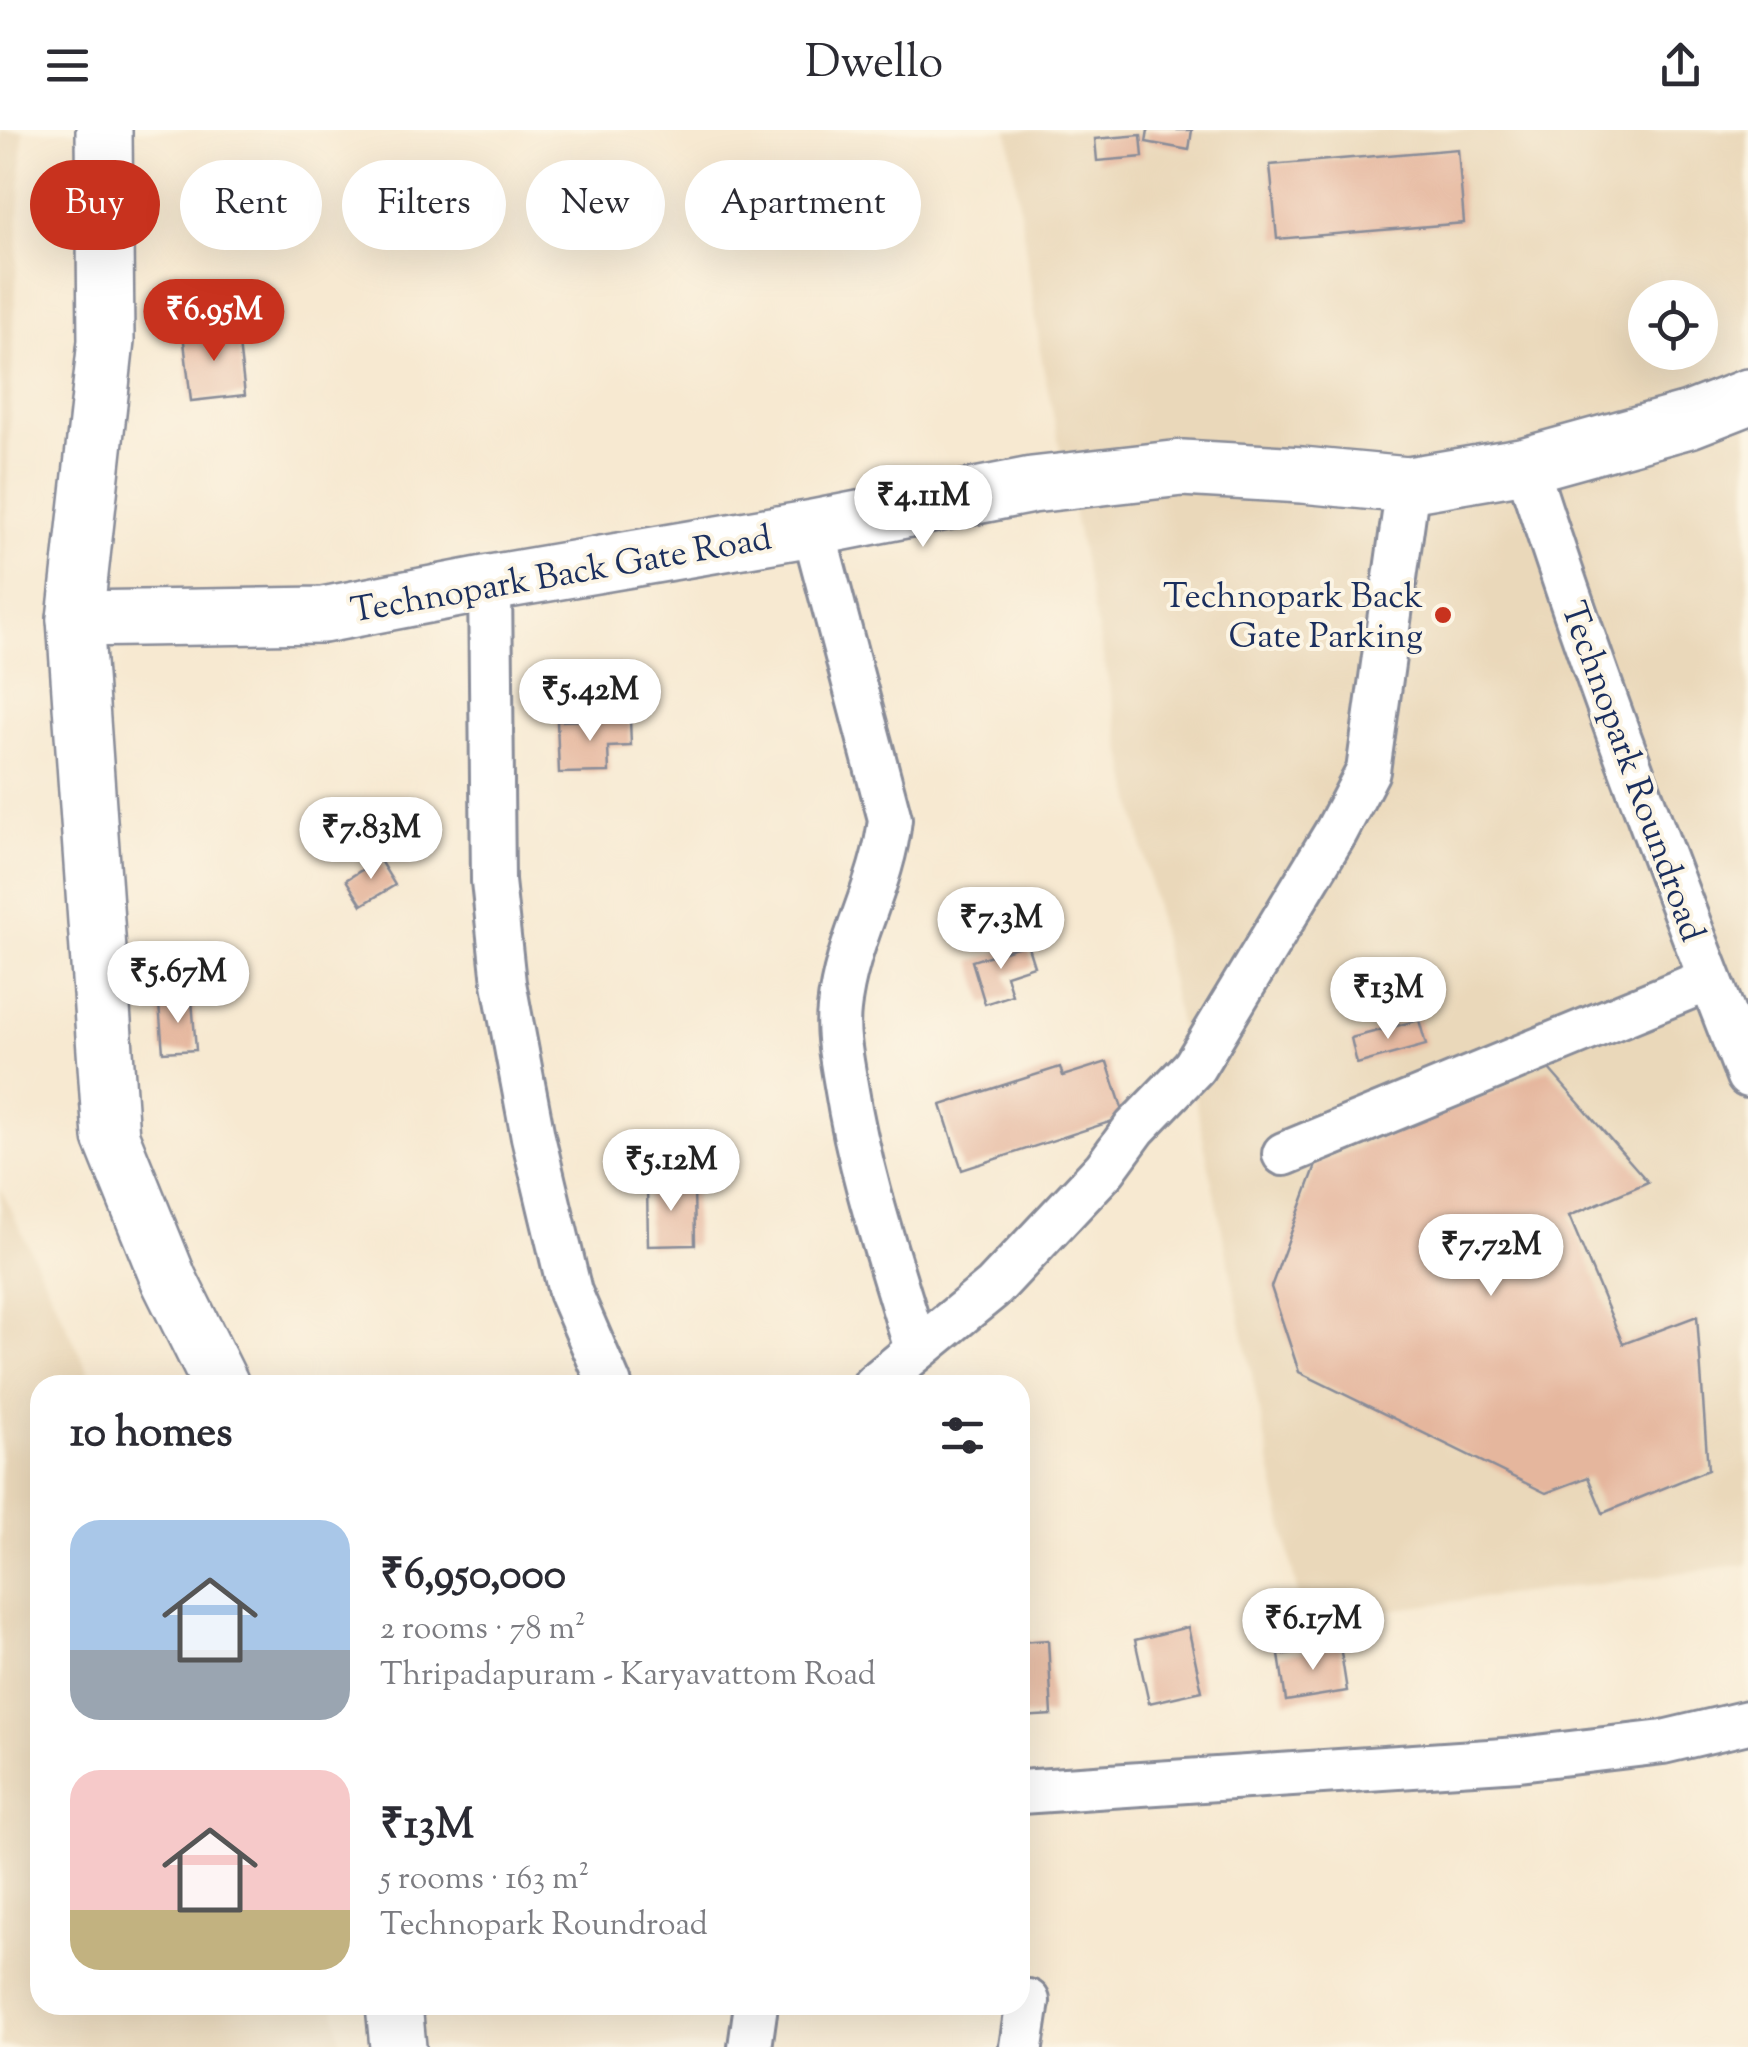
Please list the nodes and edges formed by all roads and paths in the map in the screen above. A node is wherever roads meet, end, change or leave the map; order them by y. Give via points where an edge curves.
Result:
1 (104, 130) edge
2 (1748, 397) edge
3 (1526, 465) junction
4 (1408, 486) junction
5 (813, 528) junction
6 (490, 583) junction
7 (75, 619) junction
8 (1710, 979) junction
9 (1748, 1076) edge
10 (1284, 1154) dead end
11 (916, 1349) junction
12 (216, 1375) edge
13 (606, 1375) edge
14 (886, 1375) edge
15 (1748, 1722) edge
16 (1030, 1791) edge
17 (395, 2015) edge
18 (755, 2015) edge
19 (1026, 2015) edge
20 (398, 2047) edge
21 (750, 2047) edge
22 (1021, 2047) edge

1 - 7 street via 106,340
2 - 3 street, Technopark Back Gate Road via 1690,420
3 - 4 street, Technopark Back Gate Road
3 - 8 street, Technopark Roundroad
4 - 5 street, Technopark Back Gate Road via 1182,468 1032,485
4 - 11 street via 1368,771 1336,832 1194,1067 994,1287
5 - 6 street, Technopark Back Gate Road
5 - 11 street via 890,819 838,1012 859,1161
6 - 7 street, Technopark Back Gate Road via 323,615
6 - 13 street via 493,881 504,983 570,1292
7 - 12 street via 111,1136 168,1280
8 - 9 street, Technopark Roundroad
8 - 10 street
11 - 14 street
15 - 16 street via 1662,1742 1519,1759
17 - 20 street
18 - 21 street
19 - 22 street

